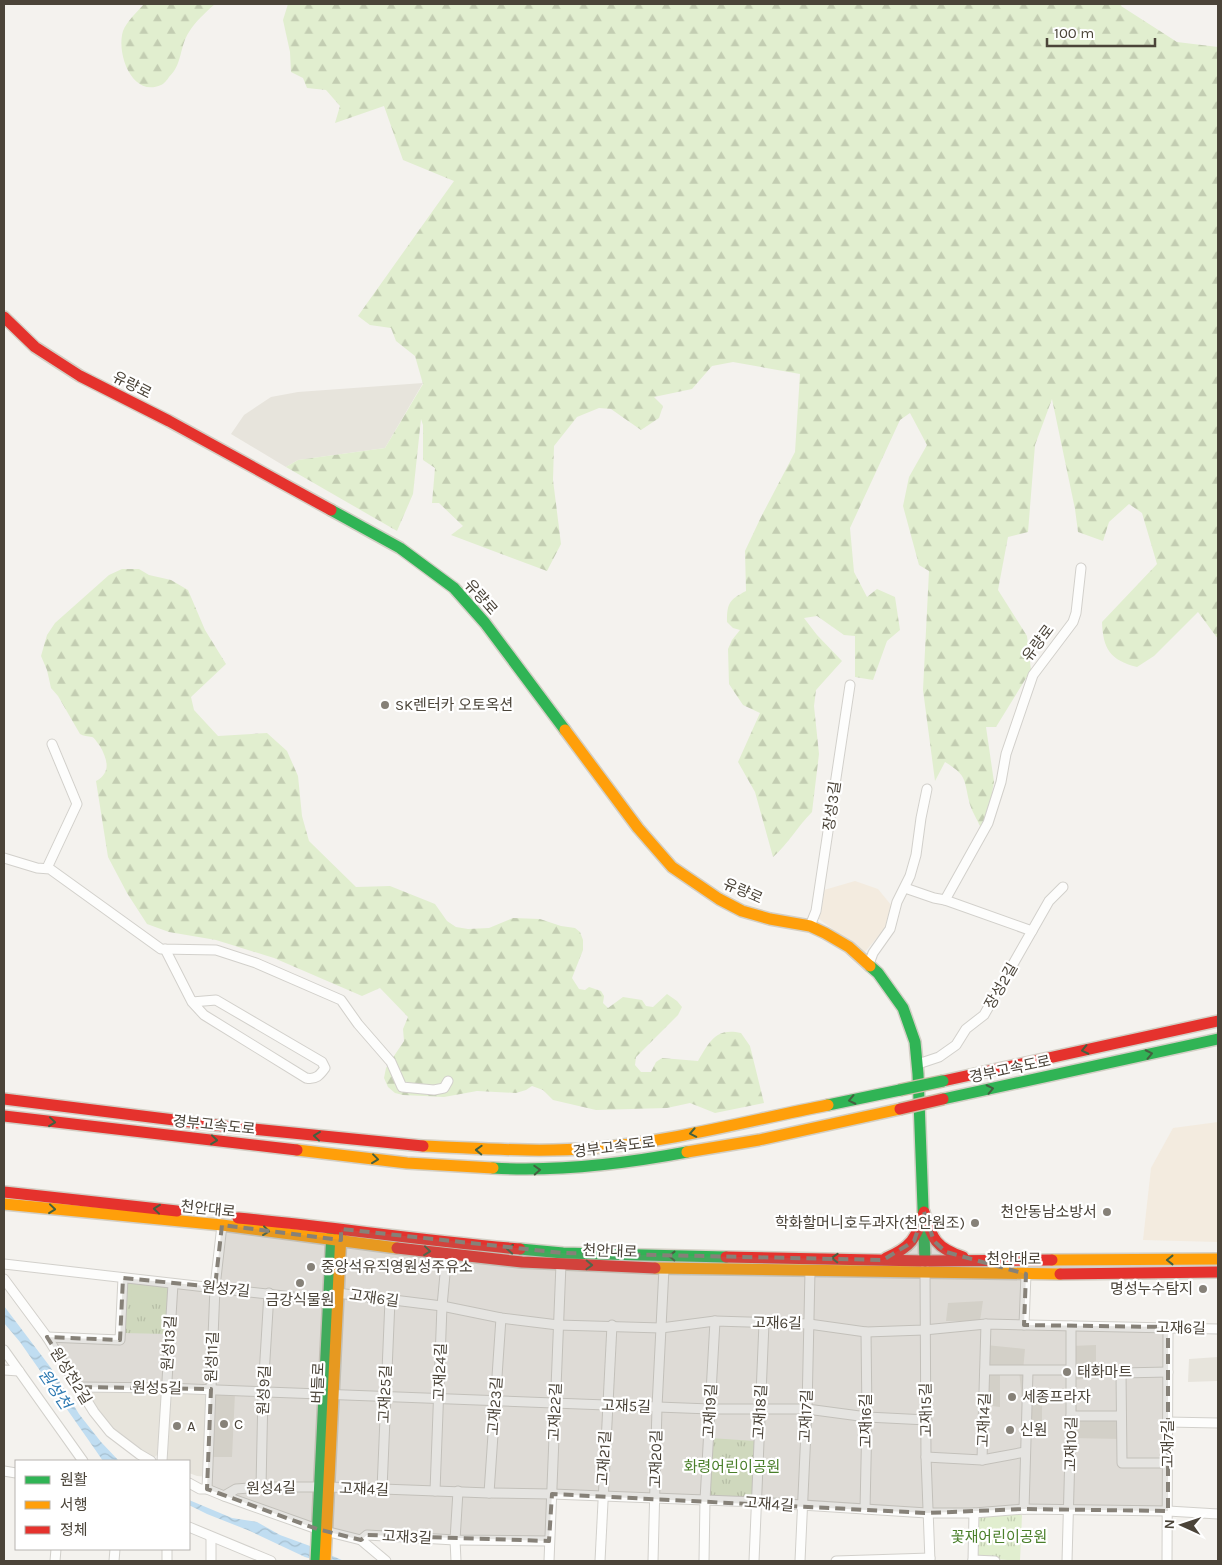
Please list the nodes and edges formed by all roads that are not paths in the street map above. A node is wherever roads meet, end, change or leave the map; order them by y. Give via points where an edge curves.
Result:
1 (4, 317) edge
2 (1081, 568) dead end
3 (850, 685) dead end
4 (52, 744) dead end
5 (927, 789) dead end
6 (4, 858) edge
7 (47, 868) junction
8 (1063, 887) dead end
9 (905, 888) junction
10 (945, 900) junction
11 (810, 926) junction
12 (1032, 931) junction
13 (165, 949) junction
14 (869, 964) junction
15 (192, 1002) junction
16 (1218, 1021) edge
17 (1218, 1039) edge
18 (918, 1064) junction
19 (448, 1081) dead end
20 (4, 1099) edge
21 (4, 1116) edge
22 (4, 1192) edge
23 (4, 1204) edge
24 (924, 1212) junction
25 (222, 1225) junction
26 (336, 1234) junction
27 (447, 1253) junction
28 (1218, 1259) edge
29 (883, 1260) junction
30 (925, 1261) junction
31 (978, 1261) junction
32 (4, 1264) edge
33 (561, 1264) junction
34 (664, 1268) junction
35 (810, 1271) junction
36 (1218, 1272) edge
37 (925, 1274) junction
38 (1026, 1274) junction
39 (123, 1278) junction
40 (4, 1279) edge
41 (173, 1284) junction
42 (215, 1287) junction
43 (337, 1292) junction
44 (269, 1294) junction
45 (390, 1300) junction
46 (328, 1301) junction
47 (442, 1306) junction
48 (501, 1318) junction
49 (715, 1322) junction
50 (764, 1323) junction
51 (809, 1324) junction
52 (986, 1324) junction
53 (558, 1325) junction
54 (612, 1325) junction
55 (1024, 1325) junction
56 (1071, 1326) junction
57 (1168, 1327) junction
58 (661, 1328) junction
59 (1218, 1329) edge
60 (924, 1330) junction
61 (866, 1332) junction
62 (47, 1337) junction
63 (4, 1350) edge
64 (4, 1370) edge
65 (985, 1370) junction
66 (1072, 1370) junction
67 (19, 1371) junction
68 (1028, 1371) junction
69 (1168, 1372) junction
70 (79, 1387) junction
71 (166, 1388) junction
72 (211, 1390) junction
73 (263, 1392) junction
74 (329, 1394) junction
75 (385, 1396) junction
76 (439, 1397) junction
77 (495, 1400) junction
78 (555, 1403) junction
79 (607, 1405) junction
80 (657, 1407) junction
81 (760, 1408) junction
82 (807, 1408) junction
83 (710, 1409) junction
84 (1071, 1416) junction
85 (1121, 1416) junction
86 (867, 1417) junction
87 (927, 1420) junction
88 (1168, 1422) junction
89 (1218, 1423) edge
90 (1025, 1452) junction
91 (926, 1457) junction
92 (82, 1460) edge
93 (149, 1460) edge
94 (162, 1460) edge
95 (982, 1460) junction
96 (1168, 1464) junction
97 (190, 1483) edge
98 (261, 1487) junction
99 (324, 1487) junction
100 (190, 1488) edge
101 (204, 1489) junction
102 (382, 1489) junction
103 (435, 1491) junction
104 (458, 1491) junction
105 (489, 1493) junction
106 (552, 1494) junction
107 (224, 1496) junction
108 (602, 1496) junction
109 (655, 1498) junction
110 (705, 1500) junction
111 (756, 1502) junction
112 (802, 1506) junction
113 (865, 1509) junction
114 (1024, 1509) junction
115 (1069, 1510) junction
116 (1168, 1512) junction
117 (974, 1513) junction
118 (927, 1514) junction
119 (1218, 1514) edge
120 (190, 1527) edge
121 (322, 1533) junction
122 (211, 1537) junction
123 (361, 1540) junction
124 (455, 1540) junction
125 (549, 1541) junction
126 (265, 1560) edge
127 (930, 1560) edge
128 (973, 1560) edge
129 (211, 1561) edge
130 (316, 1561) edge
131 (326, 1561) edge
132 (386, 1561) edge
133 (456, 1561) edge
134 (549, 1561) edge
135 (600, 1561) edge
136 (654, 1561) edge
137 (704, 1561) edge
138 (754, 1561) edge
139 (800, 1561) edge
140 (836, 1561) edge
141 (995, 1561) edge
142 (1068, 1561) edge
143 (1167, 1561) edge

1 - 11 main road, 유량로 via 35,346 80,376 400,548 438,574 488,628 643,834 672,867 742,911
2 - 10 street, 유량로 via 1076,614 1033,675 1006,754 988,824
3 - 11 street, 장성3길 via 816,911
4 - 7 street via 76,804
5 - 9 street via 916,855
6 - 7 street
7 - 13 street
8 - 12 street, 장성2길 via 1049,900
9 - 10 street
9 - 14 street via 897,902 890,929
10 - 12 street
11 - 14 main road, 유량로 via 826,932
12 - 18 street, 장성2길 via 984,1015 940,1057
13 - 15 street
13 - 19 street via 216,950 256,963 341,1000 391,1062 402,1087 434,1090 444,1088
14 - 18 main road, 유량로 via 902,1008 910,1025
15 - 15 street via 204,1015 306,1078 320,1075 325,1068 322,1062 216,1000
16 -> 20 main road, 경부고속도로, bridge via 660,1140 594,1148 531,1152 388,1143
21 -> 17 main road, 경부고속도로, bridge via 407,1163 527,1170 588,1167 759,1140
18 - 24 main road, 유량로
26 -> 22 main road, 천안대로
23 -> 25 main road, 천안대로
24 - 29 main road via 914,1241 903,1251
24 - 30 main road, 유량로
24 - 31 main road via 934,1241 946,1252
25 -> 26 main road, 천안대로
25 - 42 street, 원성11길
26 -> 27 main road, 천안대로
29 -> 26 main road, 천안대로 via 563,1253
26 - 43 main road, 버들로
26 - 46 main road, 버들로
27 - 33 main road, 천안대로
27 - 47 street, 고재24길
28 -> 31 main road, 천안대로
29 - 30 main road, 천안대로
30 - 31 main road, 천안대로
30 - 37 street, 고재15길
32 - 39 street, 원성7길
33 -> 34 main road, 천안대로
33 - 53 street, 고재22길
34 - 35 main road, 천안대로
34 - 58 street, 고재20길
35 - 37 main road, 천안대로
35 - 51 street, 고재17길
36 - 38 main road, 천안대로
37 - 38 main road, 천안대로
37 - 60 street, 고재15길
38 - 55 street
39 - 41 street, 원성7길
39 - 62 street via 120,1340
40 - 62 street, 원성천2길
41 - 42 street, 원성7길
41 - 71 street, 원성13길
42 - 44 street, 원성7길
42 - 72 street, 원성11길
43 - 45 street, 고재6길
43 - 74 main road, 버들로
44 - 46 street, 원성7길
44 - 73 street, 원성9길
45 - 47 street, 고재6길
45 - 75 street, 고재25길
46 - 74 main road, 버들로
47 - 48 street, 고재6길
47 - 76 street, 고재24길
48 - 53 street, 고재6길
48 - 77 street, 고재23길
49 - 50 street, 고재6길
49 - 58 street, 고재6길
49 - 83 street, 고재19길
50 - 51 street, 고재6길
50 - 81 street, 고재18길
51 - 61 street, 고재6길
51 - 82 street, 고재17길
52 - 55 street, 고재6길
52 - 60 street, 고재6길
52 - 65 street, 고재14길
53 - 54 street, 고재6길
53 - 78 street, 고재22길
54 - 58 street, 고재6길
54 - 79 street, 고재21길
55 - 56 street, 고재6길
56 - 57 street, 고재6길
56 - 66 street, 고재10길
57 - 59 street, 고재6길
57 - 69 street, 고재7길
58 - 80 street, 고재20길
60 - 61 street, 고재6길
60 - 87 street, 고재15길
61 - 86 street, 고재16길
62 - 70 street, 원성천2길
63 - 67 street
64 - 67 street
65 - 68 street
65 - 95 street, 고재14길
66 - 68 street
66 - 84 street, 고재10길
67 - 92 street
68 - 90 street
69 - 85 street via 1120,1373
69 - 88 street, 고재7길
70 - 71 street, 원성5길
70 - 93 street, 원성천2길 via 110,1432
71 - 72 street, 원성5길
71 - 94 street, 원성13길
72 - 73 street, 원성5길
72 - 101 street, 원성11길
73 - 74 street, 원성5길
73 - 98 street, 원성9길
74 - 75 street, 고재5길
74 - 99 main road, 버들로
75 - 76 street, 고재5길
75 - 102 street, 고재25길
76 - 77 street, 고재5길
76 - 103 street, 고재24길
77 - 78 street, 고재5길
77 - 105 street, 고재23길
78 - 79 street, 고재5길
78 - 106 street, 고재22길
79 - 80 street, 고재5길
79 - 108 street, 고재21길
80 - 83 street, 고재5길
80 - 109 street, 고재20길
81 - 82 street, 고재5길
81 - 83 street, 고재5길
81 - 111 street, 고재18길
82 - 86 street, 고재5길
82 - 112 street, 고재17길
83 - 110 street, 고재19길
84 - 85 street
84 - 115 street, 고재10길
85 - 96 street via 1122,1463
86 - 87 street, 고재5길
86 - 113 street, 고재16길
87 - 91 street, 고재15길
88 - 89 street
88 - 96 street, 고재7길
90 - 95 street
90 - 114 street
91 - 95 street, 고재14길
91 - 118 street, 고재15길
96 - 116 street, 고재7길
97 - 101 street
98 - 99 street, 원성4길
98 - 107 street, 원성4길 via 236,1489
99 - 102 street, 고재4길
99 - 121 main road, 버들로
100 - 101 street
101 - 107 street
102 - 103 street, 고재4길
103 - 104 street, 고재4길
104 - 105 street, 고재4길
104 - 124 street
105 - 106 street, 고재4길
106 - 108 street, 고재4길
106 - 125 street, 고재22길
107 - 121 street
108 - 109 street, 고재4길
108 - 135 street, 고재21길
109 - 110 street, 고재4길
109 - 136 street, 고재20길
110 - 111 street, 고재4길
110 - 137 street, 고재19길
111 - 112 street, 고재4길
111 - 138 street, 고재18길
112 - 113 street, 고재4길
112 - 139 street, 고재17길
113 - 118 street, 고재4길
114 - 115 street, 고재4길
114 - 117 street, 고재4길
115 - 116 street, 고재4길
115 - 142 street, 고재10길
116 - 119 street, 고재4길
116 - 143 street, 고재7길
117 - 118 street, 고재4길
117 - 128 street
118 - 127 street, 고재15길
120 - 122 street
121 - 123 street
121 - 130 main road
121 - 131 main road
122 - 126 street
122 - 129 street
123 - 124 street, 고재3길 via 367,1535
123 - 132 street
124 - 125 street, 고재3길
124 - 133 street
125 - 134 street, 고재22길
127 - 140 street, 고재15길
128 - 141 street

